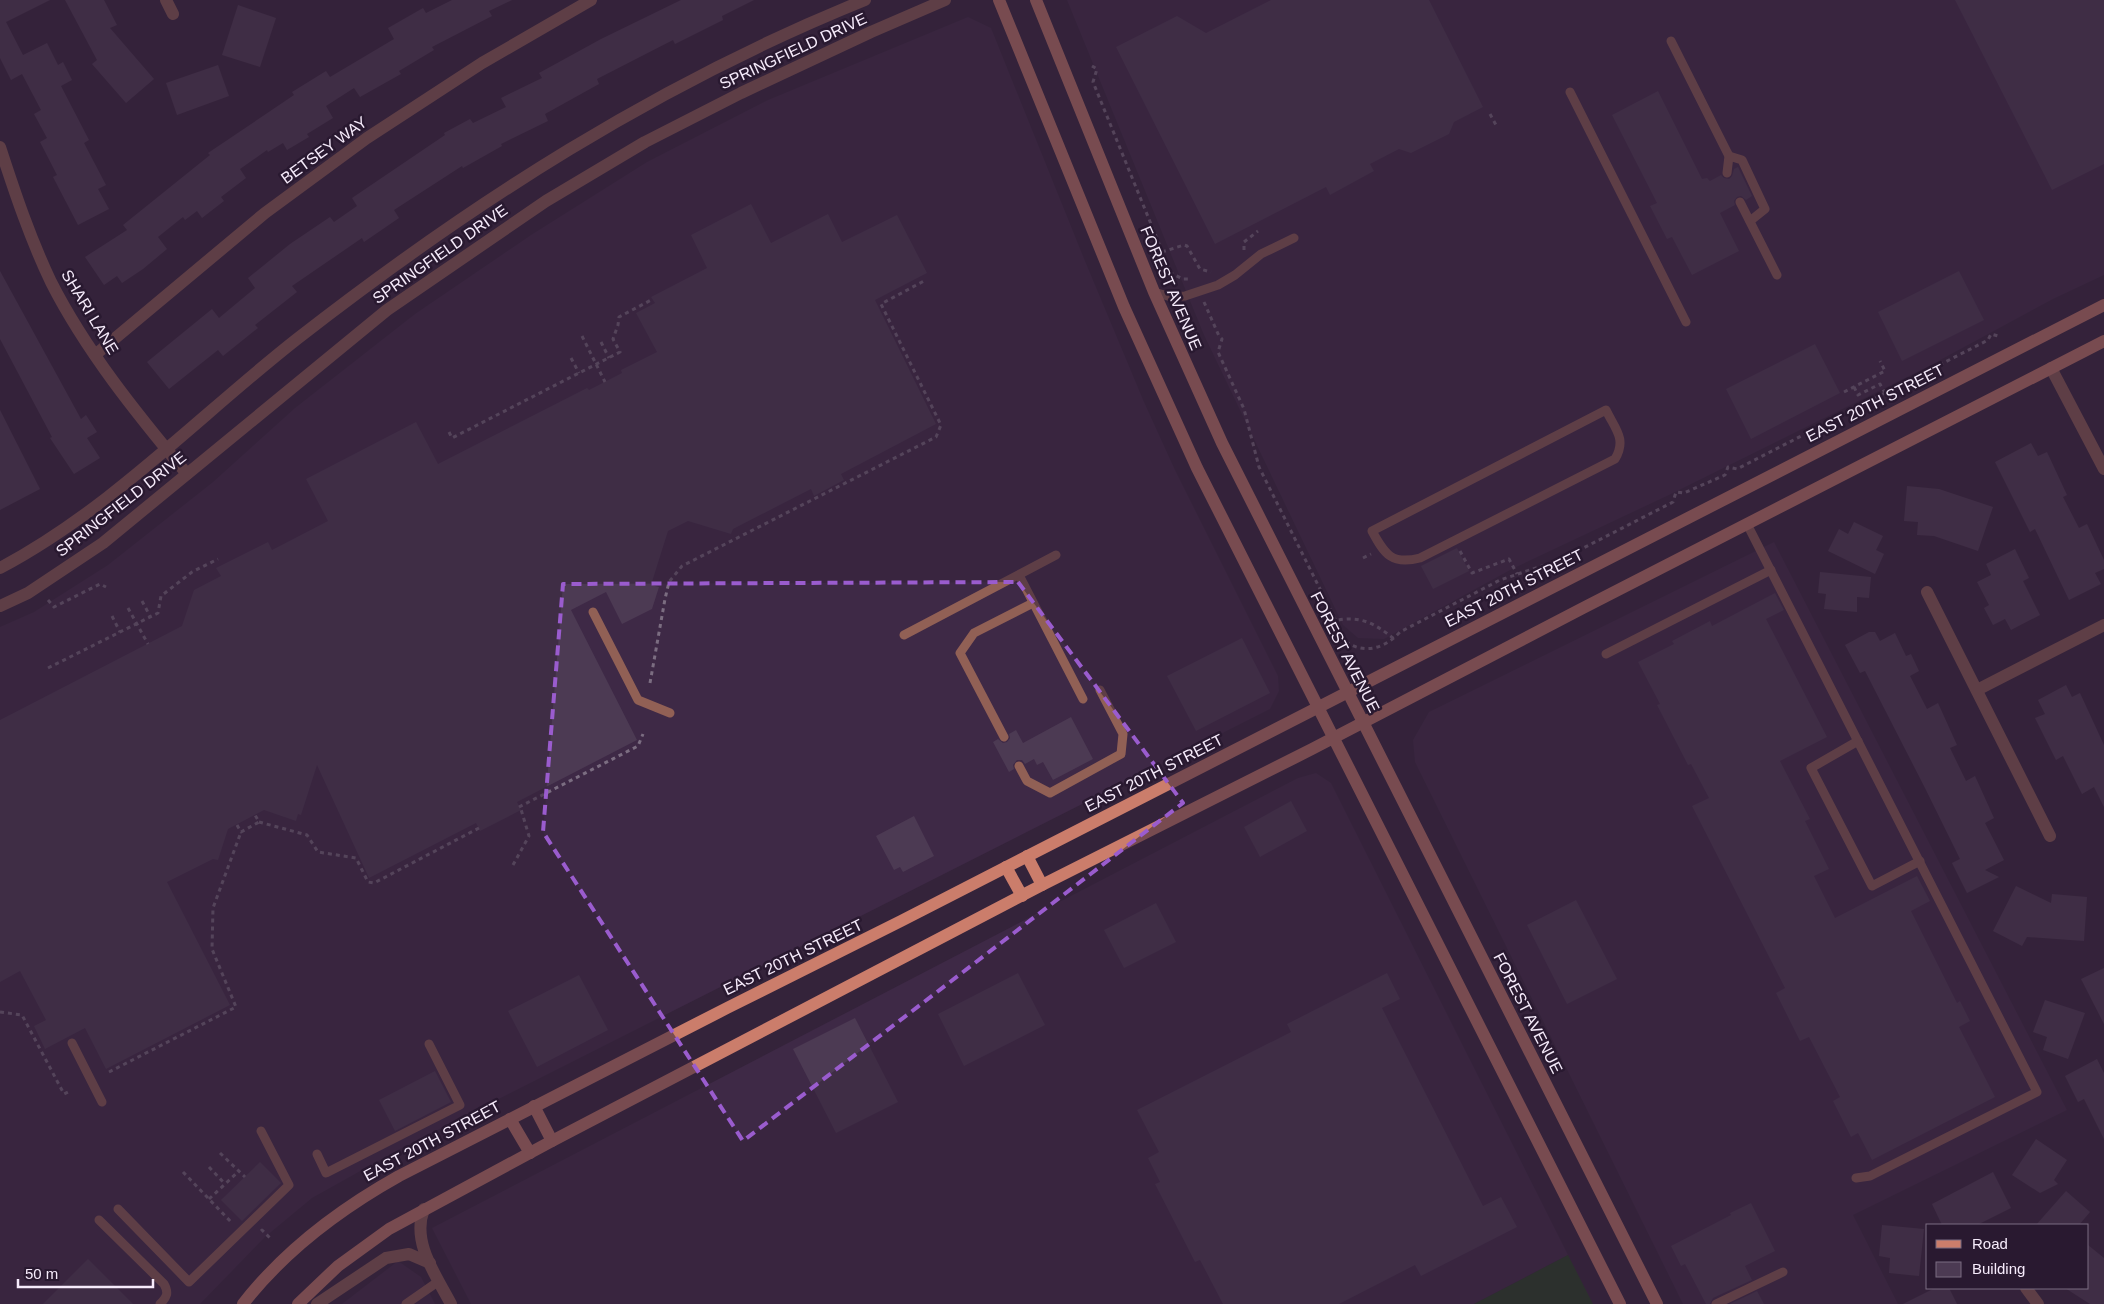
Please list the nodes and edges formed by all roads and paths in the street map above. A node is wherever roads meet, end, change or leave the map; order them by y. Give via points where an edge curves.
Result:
1 (166, 0) edge
2 (591, 0) edge
3 (865, 0) edge
4 (945, 0) edge
5 (999, 0) edge
6 (1036, 0) edge
7 (173, 14) dead end
8 (1671, 41) dead end
9 (1092, 66) dead end
10 (1570, 92) dead end
11 (1490, 114) dead end
12 (1497, 127) dead end
13 (0, 147) edge
14 (1729, 156) junction
15 (1727, 173) dead end
16 (1740, 202) dead end
17 (1750, 222) junction
18 (1258, 231) dead end
19 (1294, 238) dead end
20 (1162, 252) junction
21 (1241, 255) dead end
22 (1218, 270) dead end
23 (1778, 275) dead end
24 (924, 281) dead end
25 (1154, 292) junction
26 (1200, 292) junction
27 (652, 299) dead end
28 (2104, 305) edge
29 (1686, 322) dead end
30 (582, 336) dead end
31 (1998, 336) dead end
32 (601, 342) dead end
33 (2104, 342) edge
34 (96, 355) junction
35 (571, 358) dead end
36 (609, 358) junction
37 (1880, 361) dead end
38 (596, 364) junction
39 (2051, 368) junction
40 (579, 373) junction
41 (605, 382) dead end
42 (1854, 387) junction
43 (1844, 392) dead end
44 (1884, 393) junction
45 (449, 432) dead end
46 (166, 448) junction
47 (2104, 469) edge
48 (186, 474) junction
49 (1747, 524) junction
50 (1455, 541) junction
51 (1056, 556) dead end
52 (218, 559) dead end
53 (0, 568) edge
54 (1771, 570) junction
55 (1517, 574) junction
56 (1019, 575) junction
57 (106, 587) dead end
58 (1928, 592) dead end
59 (48, 600) dead end
60 (142, 601) dead end
61 (1033, 603) junction
62 (0, 606) edge
63 (128, 608) dead end
64 (592, 612) dead end
65 (112, 616) dead end
66 (150, 616) junction
67 (1328, 617) dead end
68 (1336, 620) junction
69 (1331, 622) junction
70 (137, 623) junction
71 (2104, 625) edge
72 (120, 632) junction
73 (904, 634) dead end
74 (1394, 638) junction
75 (148, 644) dead end
76 (1606, 654) dead end
77 (48, 668) dead end
78 (650, 683) dead end
79 (1100, 690) dead end
80 (1977, 690) junction
81 (1347, 692) junction
82 (1082, 699) dead end
83 (1317, 708) junction
84 (670, 713) dead end
85 (1362, 723) junction
86 (643, 734) dead end
87 (1004, 737) dead end
88 (1332, 739) junction
89 (1858, 741) junction
90 (1019, 766) dead end
91 (255, 815) dead end
92 (259, 822) junction
93 (237, 825) dead end
94 (479, 828) dead end
95 (241, 832) junction
96 (2050, 836) dead end
97 (1027, 856) junction
98 (1920, 862) junction
99 (513, 865) dead end
100 (1006, 867) junction
101 (1042, 885) junction
102 (1022, 896) junction
103 (0, 1012) edge
104 (72, 1043) dead end
105 (429, 1044) dead end
106 (110, 1072) dead end
107 (68, 1092) dead end
108 (102, 1102) dead end
109 (534, 1106) junction
110 (510, 1119) junction
111 (261, 1131) dead end
112 (552, 1141) junction
113 (220, 1153) dead end
114 (530, 1153) junction
115 (317, 1154) dead end
116 (209, 1167) dead end
117 (239, 1171) junction
118 (183, 1172) dead end
119 (245, 1177) dead end
120 (1856, 1178) dead end
121 (225, 1184) junction
122 (209, 1198) junction
123 (118, 1209) dead end
124 (424, 1209) junction
125 (99, 1220) dead end
126 (240, 1232) junction
127 (271, 1239) dead end
128 (430, 1263) junction
129 (1782, 1272) dead end
130 (439, 1280) junction
131 (2027, 1289) edge
132 (160, 1304) edge
133 (243, 1304) edge
134 (298, 1304) edge
135 (317, 1304) edge
136 (406, 1304) edge
137 (451, 1304) edge
138 (1620, 1304) edge
139 (1657, 1304) edge
140 (1716, 1304) edge
141 (2038, 1304) edge

1 - 7 street
2 - 34 street, BETSEY WAY via 482,63 367,138 265,213
3 - 46 street, SPRINGFIELD DRIVE via 771,41 580,141 390,268 295,341
4 - 48 street, SPRINGFIELD DRIVE via 741,93 645,142 546,201 387,310
5 - 83 street via 1146,359
6 - 25 street, FOREST AVENUE
8 - 14 lane
9 - 20 path via 1097,69 1093,82
10 - 29 lane
11 - 12 path
13 - 34 street, SHARI LANE via 29,233 52,283
14 - 15 lane
14 - 17 lane via 1742,160 1765,209
16 - 17 lane
17 - 23 lane
18 - 21 path via 1244,242
19 - 26 lane via 1261,254 1218,285
20 - 22 path via 1184,245 1200,270
20 - 26 path via 1171,273 1183,279 1193,278
24 - 78 path via 881,304 942,425 936,437 682,566 669,582
25 - 26 lane via 1171,298
25 - 81 street, FOREST AVENUE via 1234,468
26 - 68 path via 1222,339 1218,352 1244,409 1256,460
27 - 36 path via 619,317 613,339 620,352
28 - 81 street, EAST 20TH STREET
30 - 38 path
31 - 44 path via 1990,334 1988,340
32 - 36 path
33 - 39 street
34 - 46 street, SHARI LANE
35 - 40 path
36 - 38 path
37 - 42 path via 1885,371
38 - 40 path
38 - 41 path
39 - 47 street
39 - 49 street
40 - 45 path via 452,438
42 - 43 path
42 - 44 path via 1858,395 1880,384
44 - 55 path via 1737,468 1728,468 1726,475 1684,493 1676,492 1673,502 1560,560
46 - 48 street, SHARI LANE
46 - 53 street, SPRINGFIELD DRIVE via 35,550
48 - 62 street, SPRINGFIELD DRIVE via 103,543 28,593
49 - 54 lane
49 - 85 street
50 - 50 lane via 1420,558 1405,561 1384,552 1372,531 1606,410 1621,441 1621,449 1615,459
50 - 55 path via 1472,573 1509,559
51 - 56 lane
52 - 66 path via 192,572 162,596 158,613
54 - 76 lane
54 - 89 lane
55 - 74 path via 1400,632
56 - 61 lane
56 - 73 lane
57 - 59 path via 100,584 54,607
58 - 80 street
60 - 66 path
61 - 82 lane
61 - 87 lane via 974,633 960,653
63 - 70 path
64 - 84 lane via 638,700
65 - 72 path
66 - 70 path
67 - 69 path
68 - 69 path
68 - 74 path via 1366,620
69 - 74 path via 1341,638 1360,648 1376,648
70 - 72 path
70 - 75 path
71 - 80 street
72 - 77 path
79 - 90 lane via 1124,734 1121,754 1050,793 1027,781
80 - 96 street
81 - 83 street, EAST 20TH STREET
81 - 85 street, FOREST AVENUE
83 - 88 street
83 - 97 street, EAST 20TH STREET
85 - 88 street
85 - 139 street, FOREST AVENUE
86 - 99 path via 638,746 520,807 529,836
88 - 101 street
88 - 138 street
89 - 98 lane
89 - 98 lane via 1811,768 1872,886
91 - 92 path
92 - 94 path via 307,835 318,852 356,858 368,882 374,883
92 - 95 path
93 - 95 path
95 - 106 path via 213,908 212,949 236,1007
97 - 100 street, EAST 20TH STREET
97 - 101 street
98 - 120 lane via 2037,1092 1870,1176
100 - 102 street
100 - 109 street, EAST 20TH STREET
101 - 102 street
102 - 112 street
103 - 107 path via 22,1015 64,1094
104 - 108 lane
105 - 115 lane via 460,1105 326,1172
109 - 110 street, EAST 20TH STREET
109 - 112 street
110 - 114 street
110 - 133 street, EAST 20TH STREET via 399,1176 342,1210 288,1255
111 - 126 lane via 289,1185
112 - 114 street
113 - 117 path
114 - 124 street
116 - 121 path
117 - 119 path
117 - 121 path
118 - 122 path
121 - 122 path
122 - 126 path
123 - 126 lane via 189,1282
124 - 128 street via 420,1239
124 - 134 street via 356,1252
125 - 132 lane via 164,1284 168,1290 167,1298
126 - 127 path via 249,1242 262,1230
128 - 130 street
128 - 135 street via 409,1254 386,1258
129 - 140 lane
130 - 136 lane
130 - 137 street
131 - 141 street

